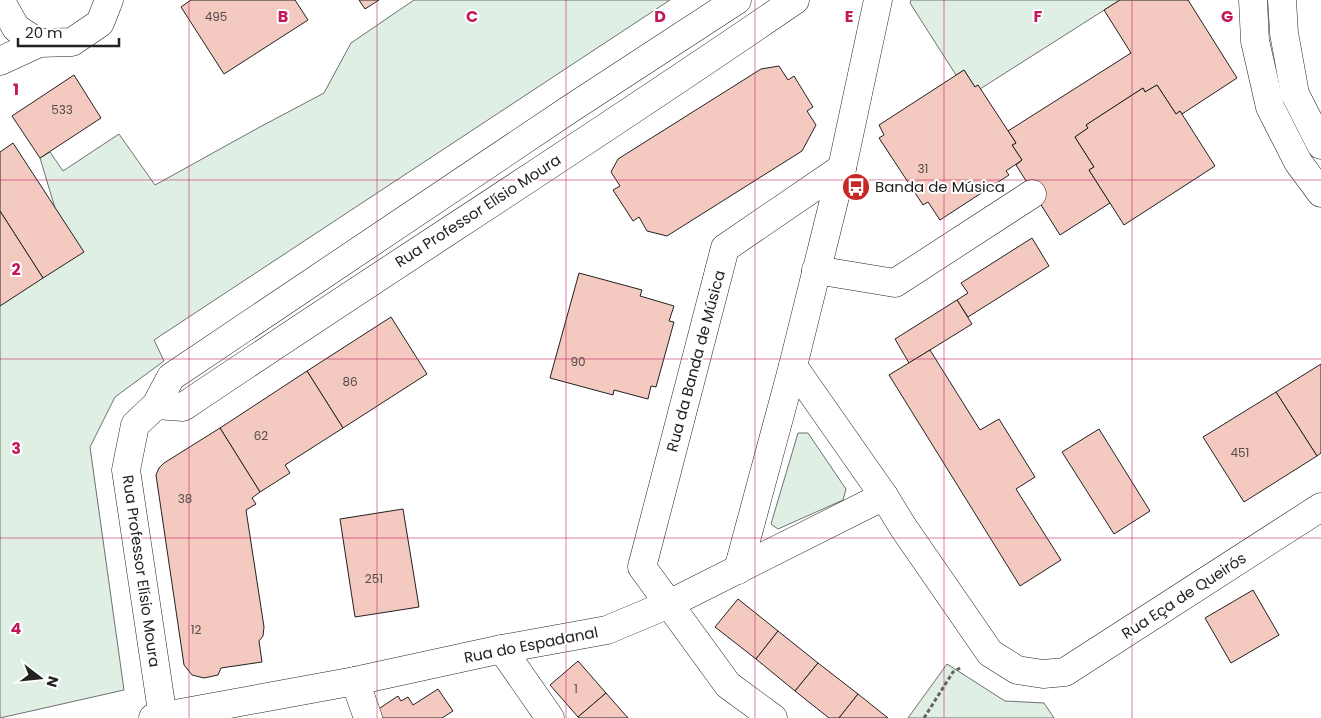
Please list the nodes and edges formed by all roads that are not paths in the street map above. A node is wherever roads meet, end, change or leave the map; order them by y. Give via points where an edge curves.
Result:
1 (2, 0) edge
2 (109, 0) edge
3 (737, 0) edge
4 (795, 0) edge
5 (878, 0) edge
6 (1252, 0) edge
7 (1282, 0) edge
8 (39, 42) junction
9 (0, 61) edge
10 (1321, 145) edge
11 (842, 168) junction
12 (1321, 193) edge
13 (1032, 194) dead end
14 (816, 270) junction
15 (793, 366) junction
16 (156, 405) junction
17 (884, 496) junction
18 (1321, 507) edge
19 (738, 570) junction
20 (668, 604) junction
21 (502, 649) junction
22 (355, 681) junction
23 (160, 717) edge
24 (368, 718) edge
25 (550, 718) edge
26 (773, 718) edge

1 - 8 street via 16,28
2 - 8 street via 100,23 72,42
3 - 16 street, Rua Professor Elísio Moura via 171,377
4 - 16 street, Rua Professor Elísio Moura via 183,407
5 - 11 street
6 - 12 street via 1255,41 1270,107 1298,162
7 - 10 street via 1284,33 1295,94
8 - 9 street
11 - 14 street
11 - 20 street, Rua da Banda de Música via 725,248 642,567
13 - 14 street via 895,283
14 - 15 street
15 - 17 street
15 - 19 street
16 - 23 street, Rua Professor Elísio Moura via 134,425 126,470
17 - 18 street, Rua Eça de Queirós via 990,653 1017,670 1043,674 1065,672 1080,663
17 - 19 street, Rua do Espadanal
19 - 20 street, Rua do Espadanal
20 - 21 street, Rua do Espadanal via 607,630
20 - 26 street, Rua da Banda de Música via 728,685
21 - 22 street, Rua do Espadanal
21 - 25 street
22 - 23 street, Rua do Espadanal
22 - 24 street

